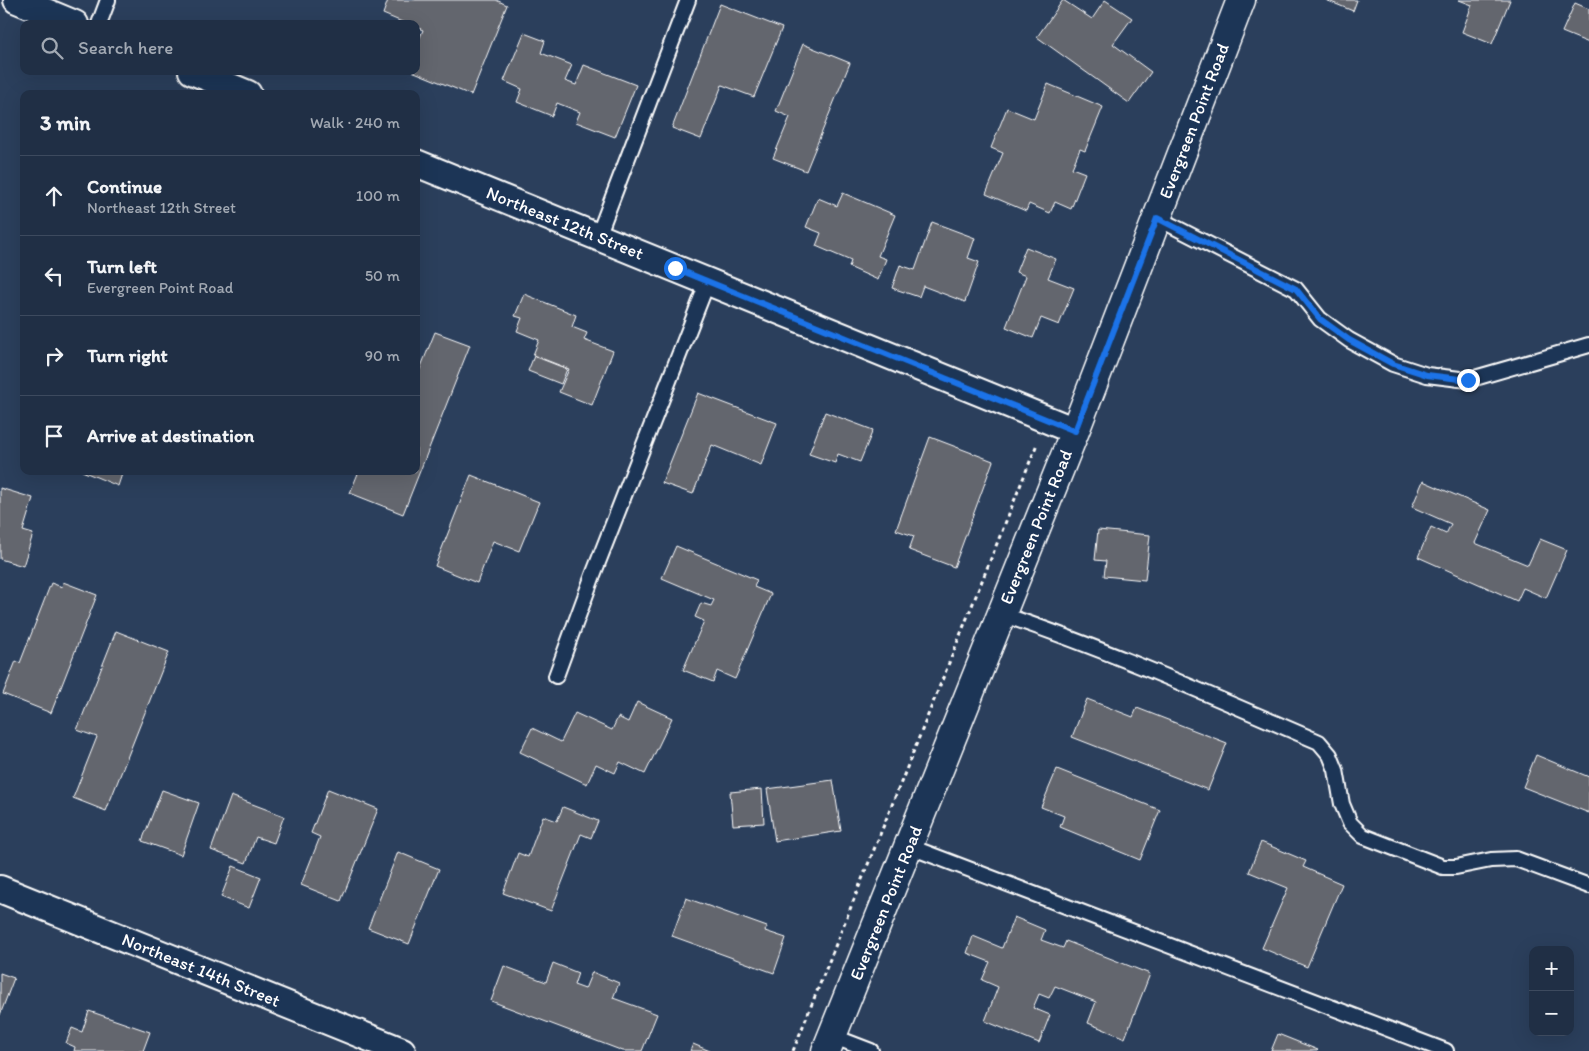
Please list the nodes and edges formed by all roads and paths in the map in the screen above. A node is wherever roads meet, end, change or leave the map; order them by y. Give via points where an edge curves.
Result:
1 (17, 0) edge
2 (108, 0) edge
3 (688, 0) edge
4 (1241, 0) edge
5 (65, 20) edge
6 (100, 20) edge
7 (202, 75) edge
8 (238, 90) edge
9 (420, 164) edge
10 (1157, 218) junction
11 (598, 236) junction
12 (708, 281) junction
13 (1589, 345) edge
14 (1075, 431) junction
15 (1037, 443) dead end
16 (1001, 614) junction
17 (556, 676) dead end
18 (908, 846) junction
19 (1589, 886) edge
20 (0, 889) edge
21 (829, 1044) edge
22 (368, 1045) edge
23 (402, 1051) edge
24 (793, 1051) edge
25 (871, 1051) edge
26 (1446, 1051) edge

1 - 5 street
2 - 6 lane
3 - 11 lane
4 - 10 street, Evergreen Point Road
7 - 8 street
9 - 11 street, Northeast 12th Street
10 - 13 lane via 1296,289 1320,319 1349,340 1393,364 1427,375 1468,380
10 - 14 street, Evergreen Point Road
11 - 12 street, Northeast 12th Street
12 - 14 street, Northeast 12th Street
12 - 17 lane via 592,575
14 - 16 street, Evergreen Point Road
15 - 24 path
16 - 18 street, Evergreen Point Road
16 - 19 lane via 1069,638 1319,742 1330,755 1336,770 1342,804 1350,823 1363,836 1443,867 1516,859
18 - 21 street, Evergreen Point Road
18 - 26 lane
20 - 22 street, Northeast 14th Street
21 - 25 lane
22 - 23 street, Northeast 14th Street

